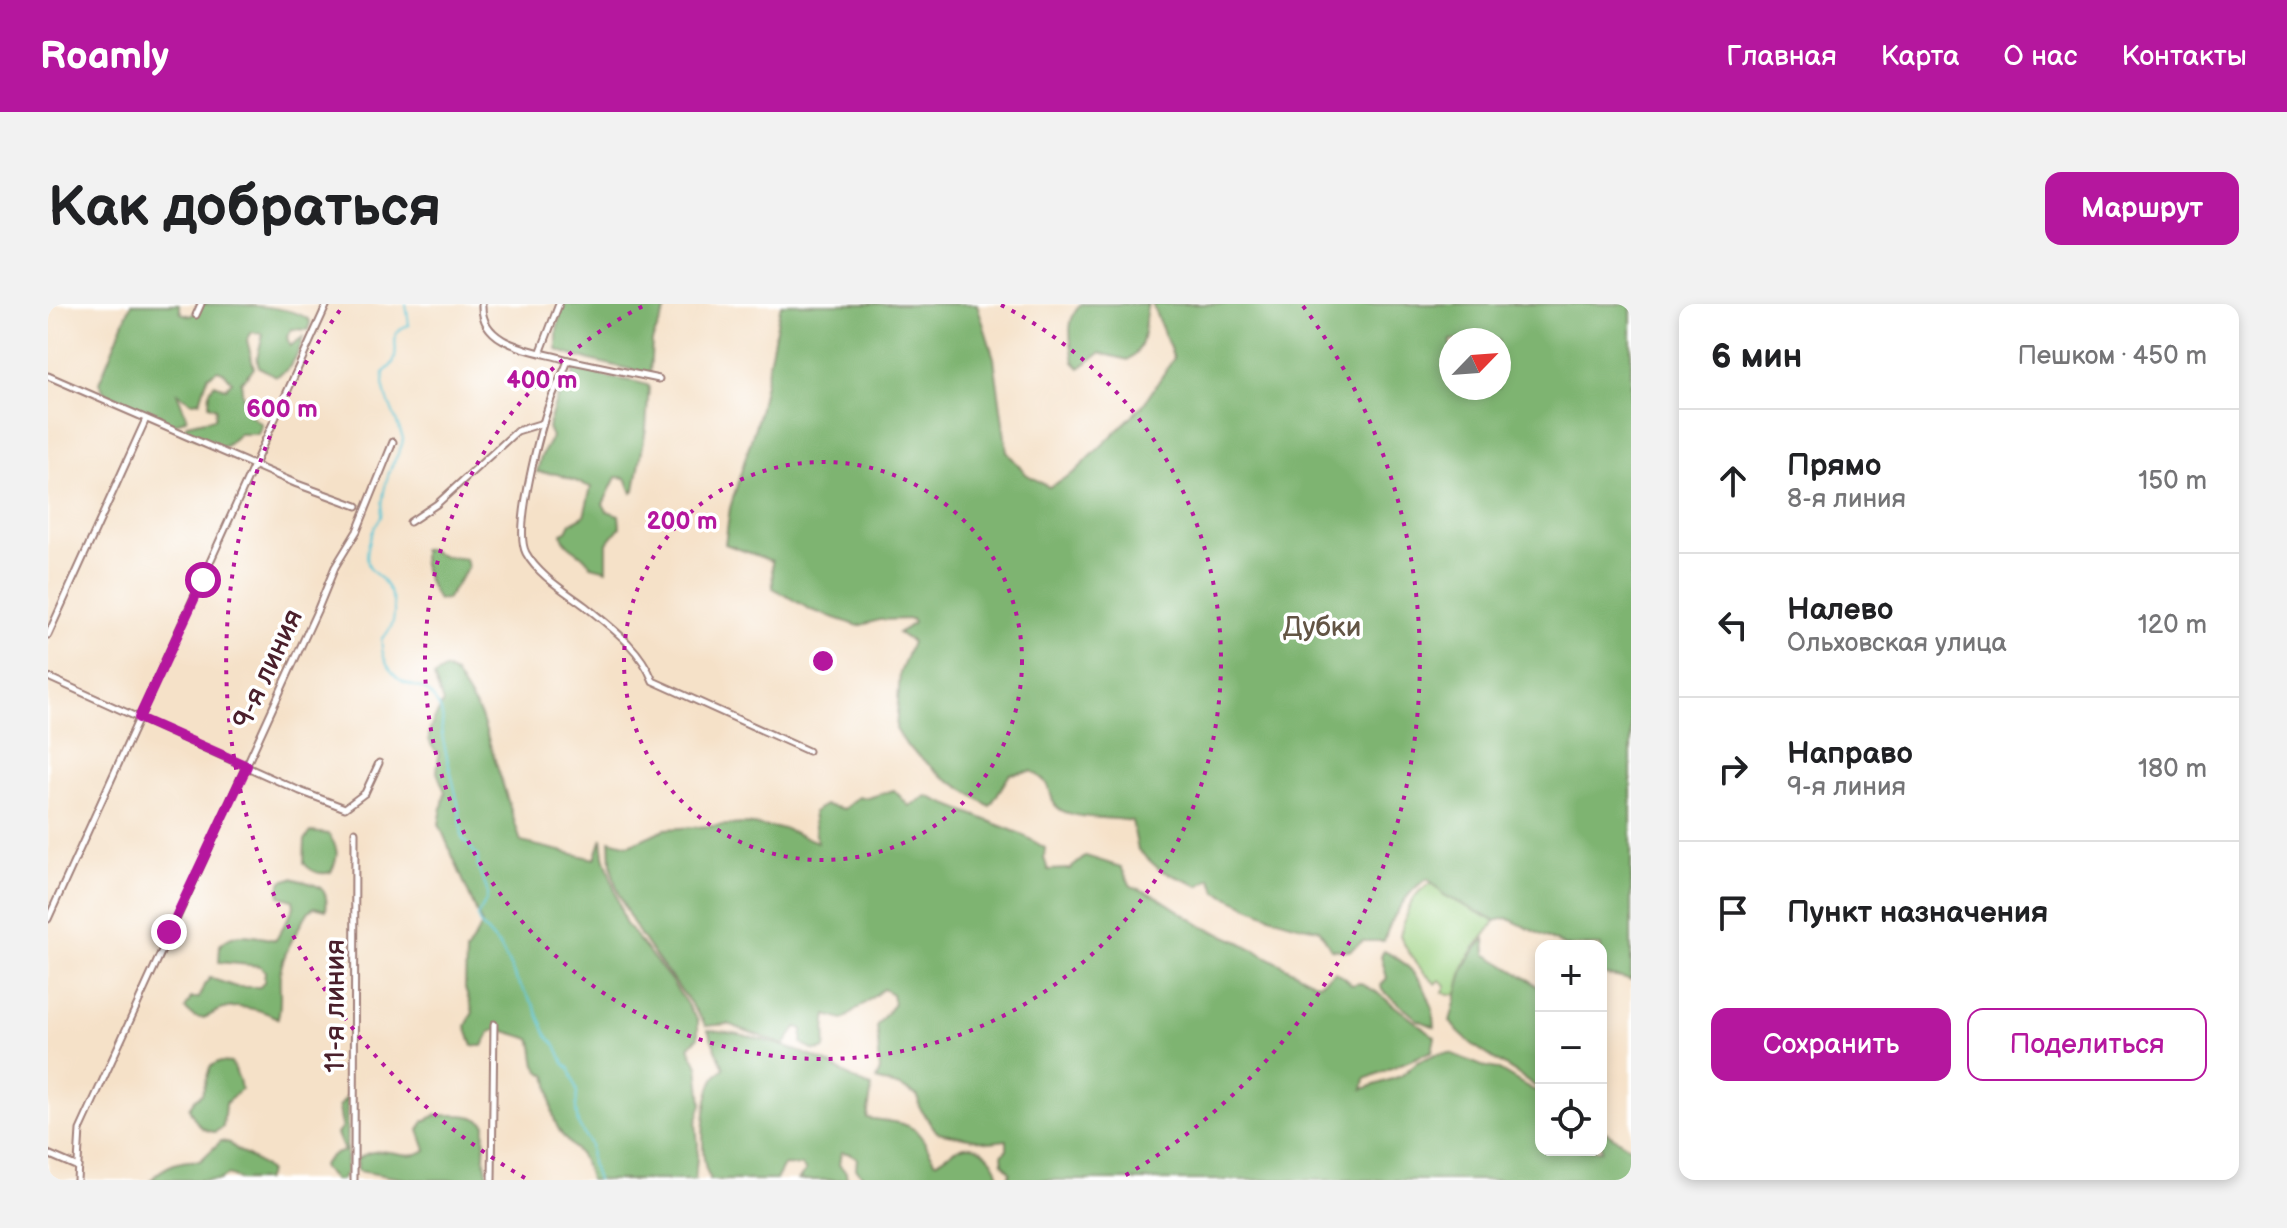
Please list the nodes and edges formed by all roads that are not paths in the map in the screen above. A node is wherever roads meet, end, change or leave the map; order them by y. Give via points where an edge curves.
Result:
1 (201, 304) edge
2 (327, 304) edge
3 (482, 304) edge
4 (559, 304) edge
5 (196, 315) dead end
6 (541, 351) junction
7 (568, 360) junction
8 (48, 376) edge
9 (659, 379) dead end
10 (146, 419) junction
11 (543, 423) junction
12 (393, 442) dead end
13 (255, 465) junction
14 (357, 506) dead end
15 (410, 522) dead end
16 (48, 635) edge
17 (48, 677) edge
18 (139, 718) junction
19 (808, 751) dead end
20 (379, 763) dead end
21 (247, 766) junction
22 (355, 832) dead end
23 (48, 919) edge
24 (494, 1024) dead end
25 (48, 1154) edge
26 (78, 1167) junction
27 (77, 1180) edge
28 (354, 1180) edge
29 (492, 1180) edge

1 - 5 street
2 - 13 street
3 - 6 street via 487,330 508,344
4 - 6 street
6 - 7 street
7 - 9 street
7 - 11 street
8 - 10 street
10 - 13 street
10 - 16 street
11 - 15 street via 517,431
11 - 19 street via 521,538 539,570 642,656 653,681
12 - 21 street, 9-я линия
13 - 14 street
13 - 18 street
17 - 18 street
18 - 21 street
18 - 23 street
20 - 21 street via 365,793 345,808
21 - 26 street, 9-я линия via 80,1130
22 - 28 street, 11-я линия
24 - 29 street
25 - 26 street
26 - 27 street, 9-я линия

